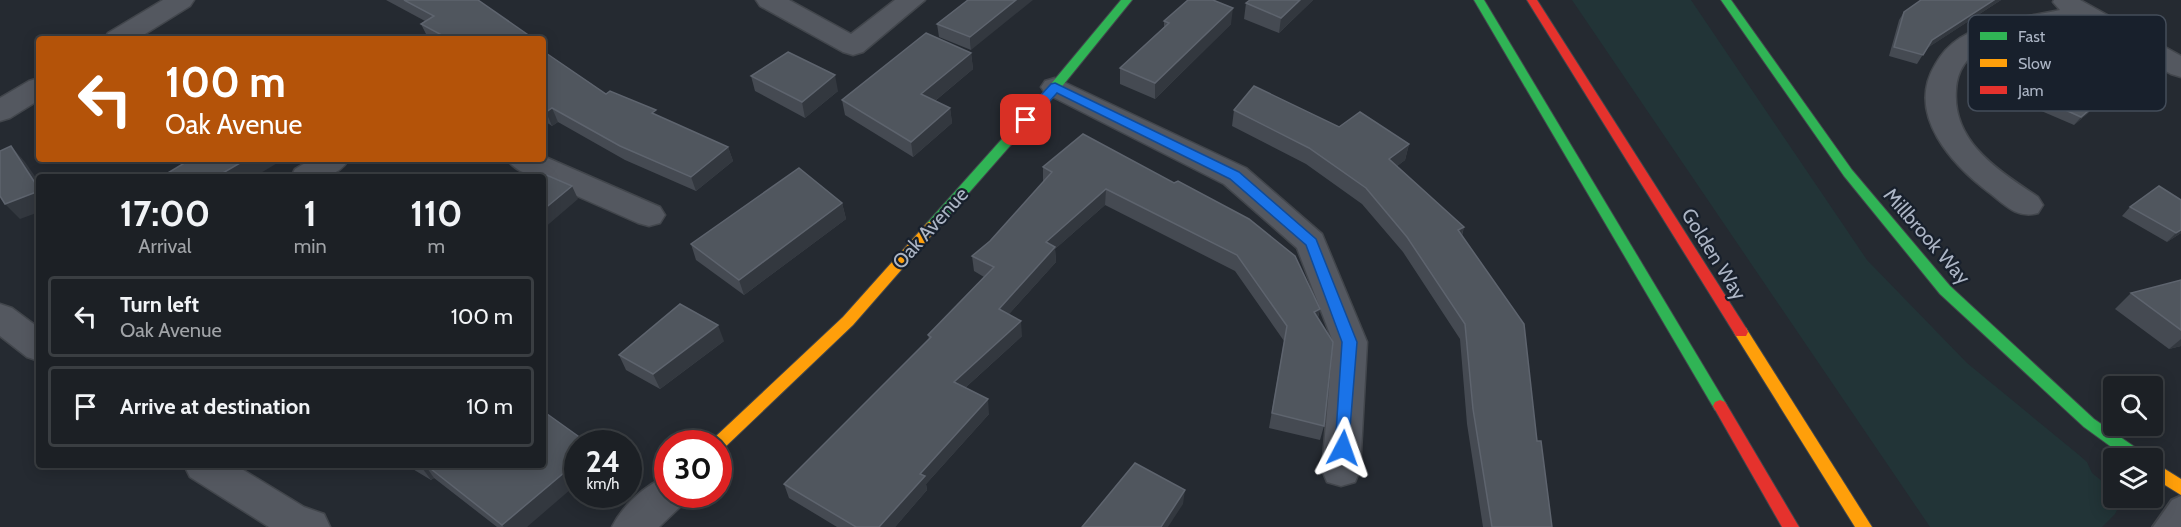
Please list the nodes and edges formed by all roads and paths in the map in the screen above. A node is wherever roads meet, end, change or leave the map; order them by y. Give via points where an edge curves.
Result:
1 (181, 0) edge
2 (769, 0) edge
3 (912, 0) edge
4 (1127, 0) edge
5 (1479, 0) edge
6 (1532, 0) edge
7 (1726, 0) edge
8 (2073, 7) edge
9 (2050, 15) edge
10 (2087, 15) edge
11 (123, 36) edge
12 (1968, 46) edge
13 (2166, 60) edge
14 (2181, 68) edge
15 (1055, 87) junction
16 (36, 89) edge
17 (0, 111) edge
18 (329, 162) edge
19 (529, 162) edge
20 (311, 174) edge
21 (2027, 205) dead end
22 (649, 215) dead end
23 (0, 317) edge
24 (36, 345) edge
25 (732, 431) edge
26 (2124, 448) edge
27 (208, 468) edge
28 (1341, 470) dead end
29 (2163, 476) edge
30 (2181, 488) edge
31 (654, 506) edge
32 (2181, 507) edge
33 (310, 527) edge
34 (632, 527) edge
35 (1791, 527) edge
36 (1864, 527) edge
37 (2167, 527) edge

1 - 11 street
2 - 3 street via 854,46
4 - 15 main road, Oak Avenue
5 - 35 main road
6 - 36 main road, Golden Way
7 - 26 main road, Millbrook Way via 1848,172 1945,290 2089,423
8 - 9 street
8 - 10 street
12 - 21 street via 1958,52 1945,70 1938,99 1948,132 1972,165
13 - 14 street
15 - 25 main road, Oak Avenue via 848,321
15 - 28 street via 1235,176 1311,242 1350,342
16 - 17 street
18 - 20 street
19 - 22 street
23 - 24 street
27 - 33 street via 290,519
29 - 30 main road
31 - 34 street
32 - 37 lane

